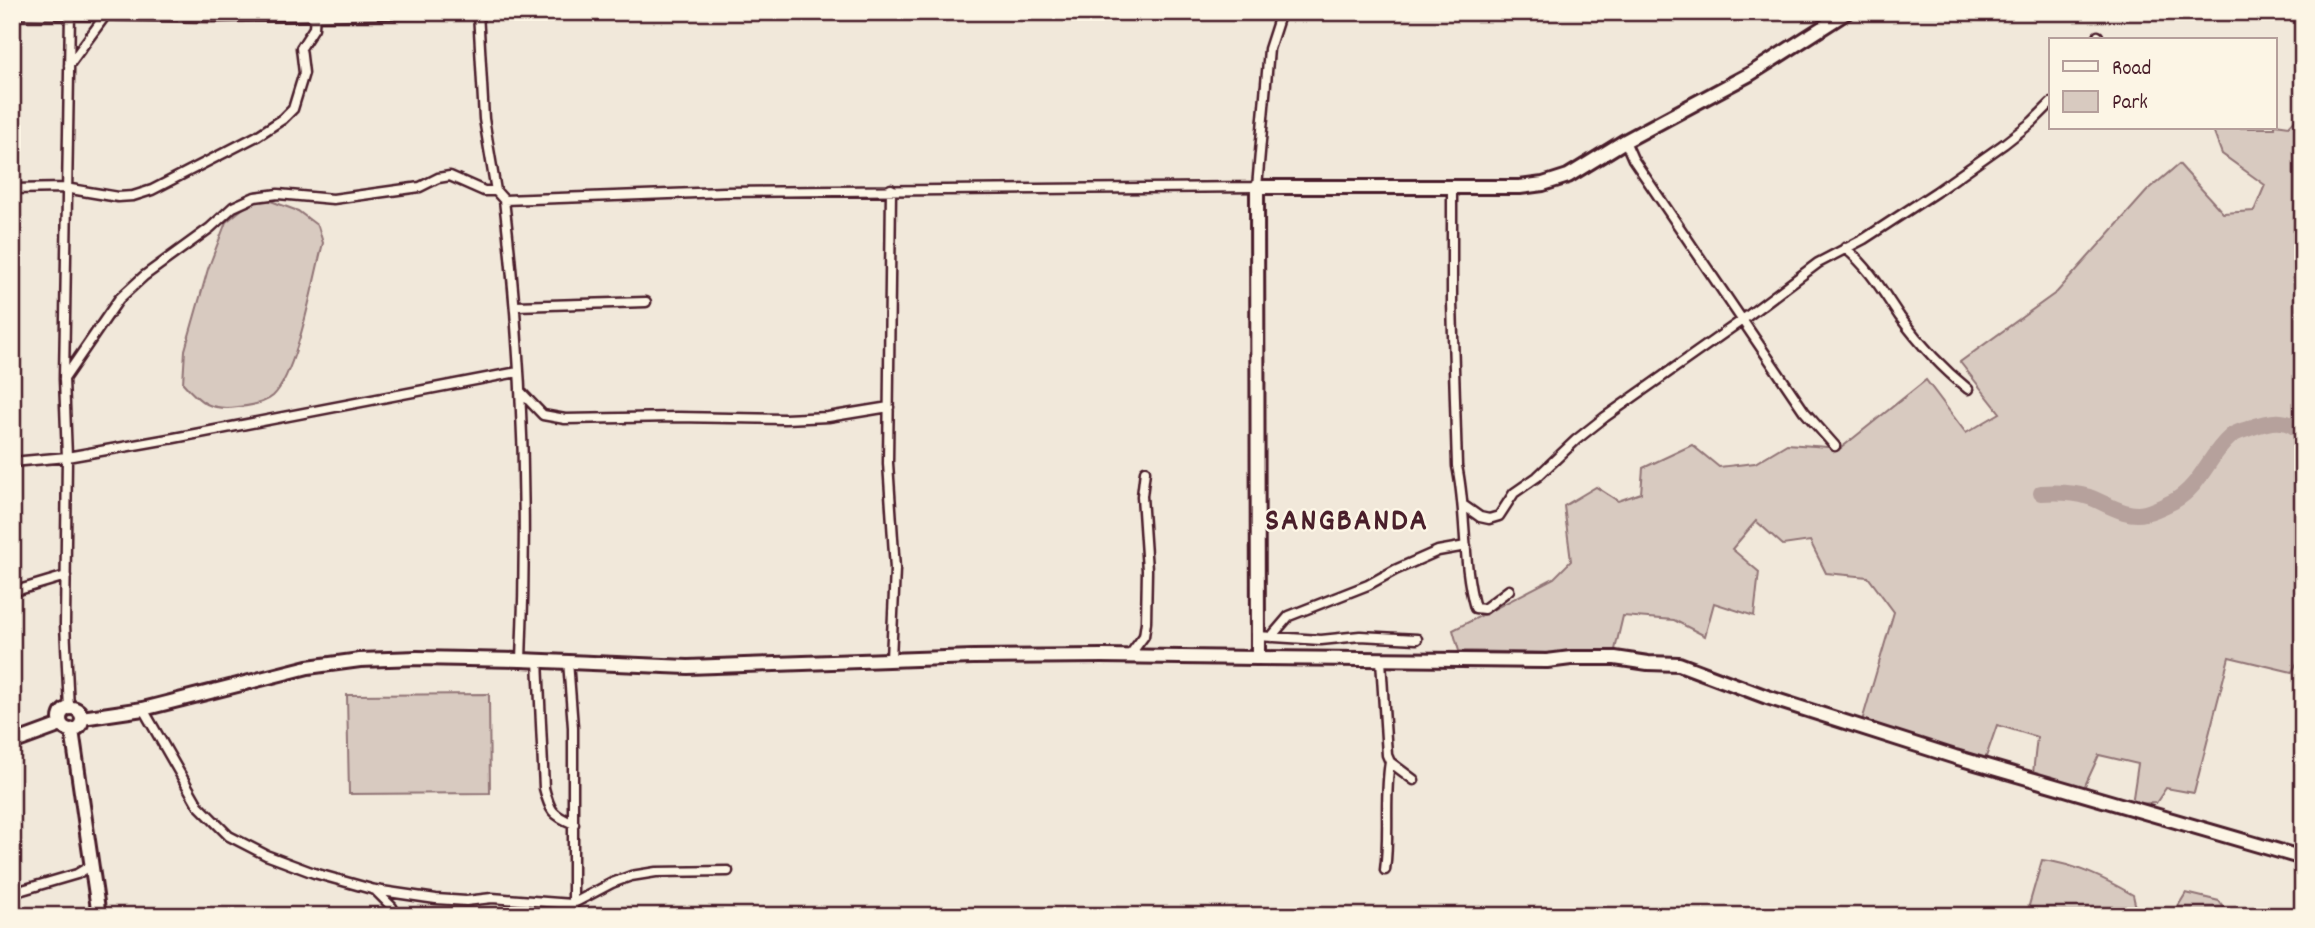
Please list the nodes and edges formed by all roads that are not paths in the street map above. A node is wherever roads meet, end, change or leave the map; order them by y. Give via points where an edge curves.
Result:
1 (1281, 12) edge
2 (1847, 12) edge
3 (70, 13) edge
4 (108, 13) edge
5 (478, 13) edge
6 (12, 14) edge
7 (315, 14) edge
8 (69, 65) junction
9 (2049, 105) edge
10 (1625, 141) junction
11 (1257, 187) junction
12 (1452, 187) junction
13 (65, 188) junction
14 (12, 189) edge
15 (891, 189) junction
16 (496, 191) junction
17 (504, 200) junction
18 (1845, 248) junction
19 (646, 302) dead end
20 (516, 306) junction
21 (1741, 321) junction
22 (518, 372) junction
23 (64, 379) junction
24 (1968, 389) dead end
25 (520, 391) junction
26 (888, 407) junction
27 (1835, 446) dead end
28 (66, 457) junction
29 (12, 462) edge
30 (1145, 471) dead end
31 (1463, 505) junction
32 (1466, 546) junction
33 (66, 576) junction
34 (1510, 590) dead end
35 (12, 592) edge
36 (1264, 637) junction
37 (1417, 639) dead end
38 (1129, 656) junction
39 (1258, 658) junction
40 (891, 659) junction
41 (521, 660) junction
42 (538, 660) junction
43 (1381, 660) junction
44 (568, 661) junction
45 (69, 709) junction
46 (143, 709) junction
47 (82, 718) junction
48 (67, 728) junction
49 (12, 743) edge
50 (1391, 762) junction
51 (1414, 780) dead end
52 (574, 824) junction
53 (2303, 858) edge
54 (92, 865) junction
55 (1385, 870) dead end
56 (728, 871) dead end
57 (375, 890) junction
58 (12, 893) edge
59 (572, 904) junction
60 (99, 916) edge
61 (396, 916) edge
62 (573, 916) edge

1 - 11 street via 1269,49
2 - 10 main road via 1750,74
3 - 4 street
3 - 6 street
3 - 8 street
4 - 7 street
4 - 8 street
5 - 7 street
5 - 16 street via 484,119
7 - 13 street via 314,28 301,48 304,73 299,93 283,119 152,190 118,197
8 - 13 street
9 - 18 street via 2004,144
10 - 12 main road via 1568,176 1543,184
10 - 21 street
11 - 12 main road
11 - 15 street
11 - 36 main road
12 - 31 street via 1457,466
13 - 14 street
13 - 23 street
15 - 17 street
15 - 26 street
16 - 17 street
16 - 23 street via 484,191 450,176 420,187 333,199 278,194 255,197 233,207 119,299
17 - 20 street
18 - 21 street
18 - 24 street via 1942,366
19 - 20 street
20 - 22 street
21 - 27 street via 1804,411
21 - 31 street via 1576,440 1514,494 1499,516 1480,517
22 - 25 street
22 - 28 street
23 - 28 street
25 - 26 street via 543,415 565,419 828,417
25 - 41 street via 525,570
26 - 40 street via 895,569
28 - 29 street
28 - 33 street
30 - 38 street via 1146,622 1144,636
31 - 32 street
32 - 34 street via 1475,608 1484,609
32 - 36 street via 1438,551 1289,616
33 - 35 street
33 - 45 street
36 - 37 street
36 - 39 main road
38 - 39 main road
38 - 40 main road
39 - 43 main road
40 - 44 main road via 688,667
41 - 42 main road
41 - 46 main road via 417,658 321,665
42 - 44 main road
42 - 52 street via 544,788 549,808
43 - 50 street via 1385,748
43 - 53 main road via 1615,658 1679,664 1955,757
44 - 52 street
45 - 47 main road
45 - 48 main road via 60,717
46 - 47 main road
46 - 57 street via 198,805 229,836 278,860
47 - 48 main road via 79,726
48 - 49 main road
48 - 54 main road
50 - 51 street
50 - 55 street
52 - 59 street
54 - 58 street via 77,874
54 - 60 main road
56 - 59 street via 631,876
57 - 59 street via 436,900 492,898
57 - 61 street
59 - 62 street

